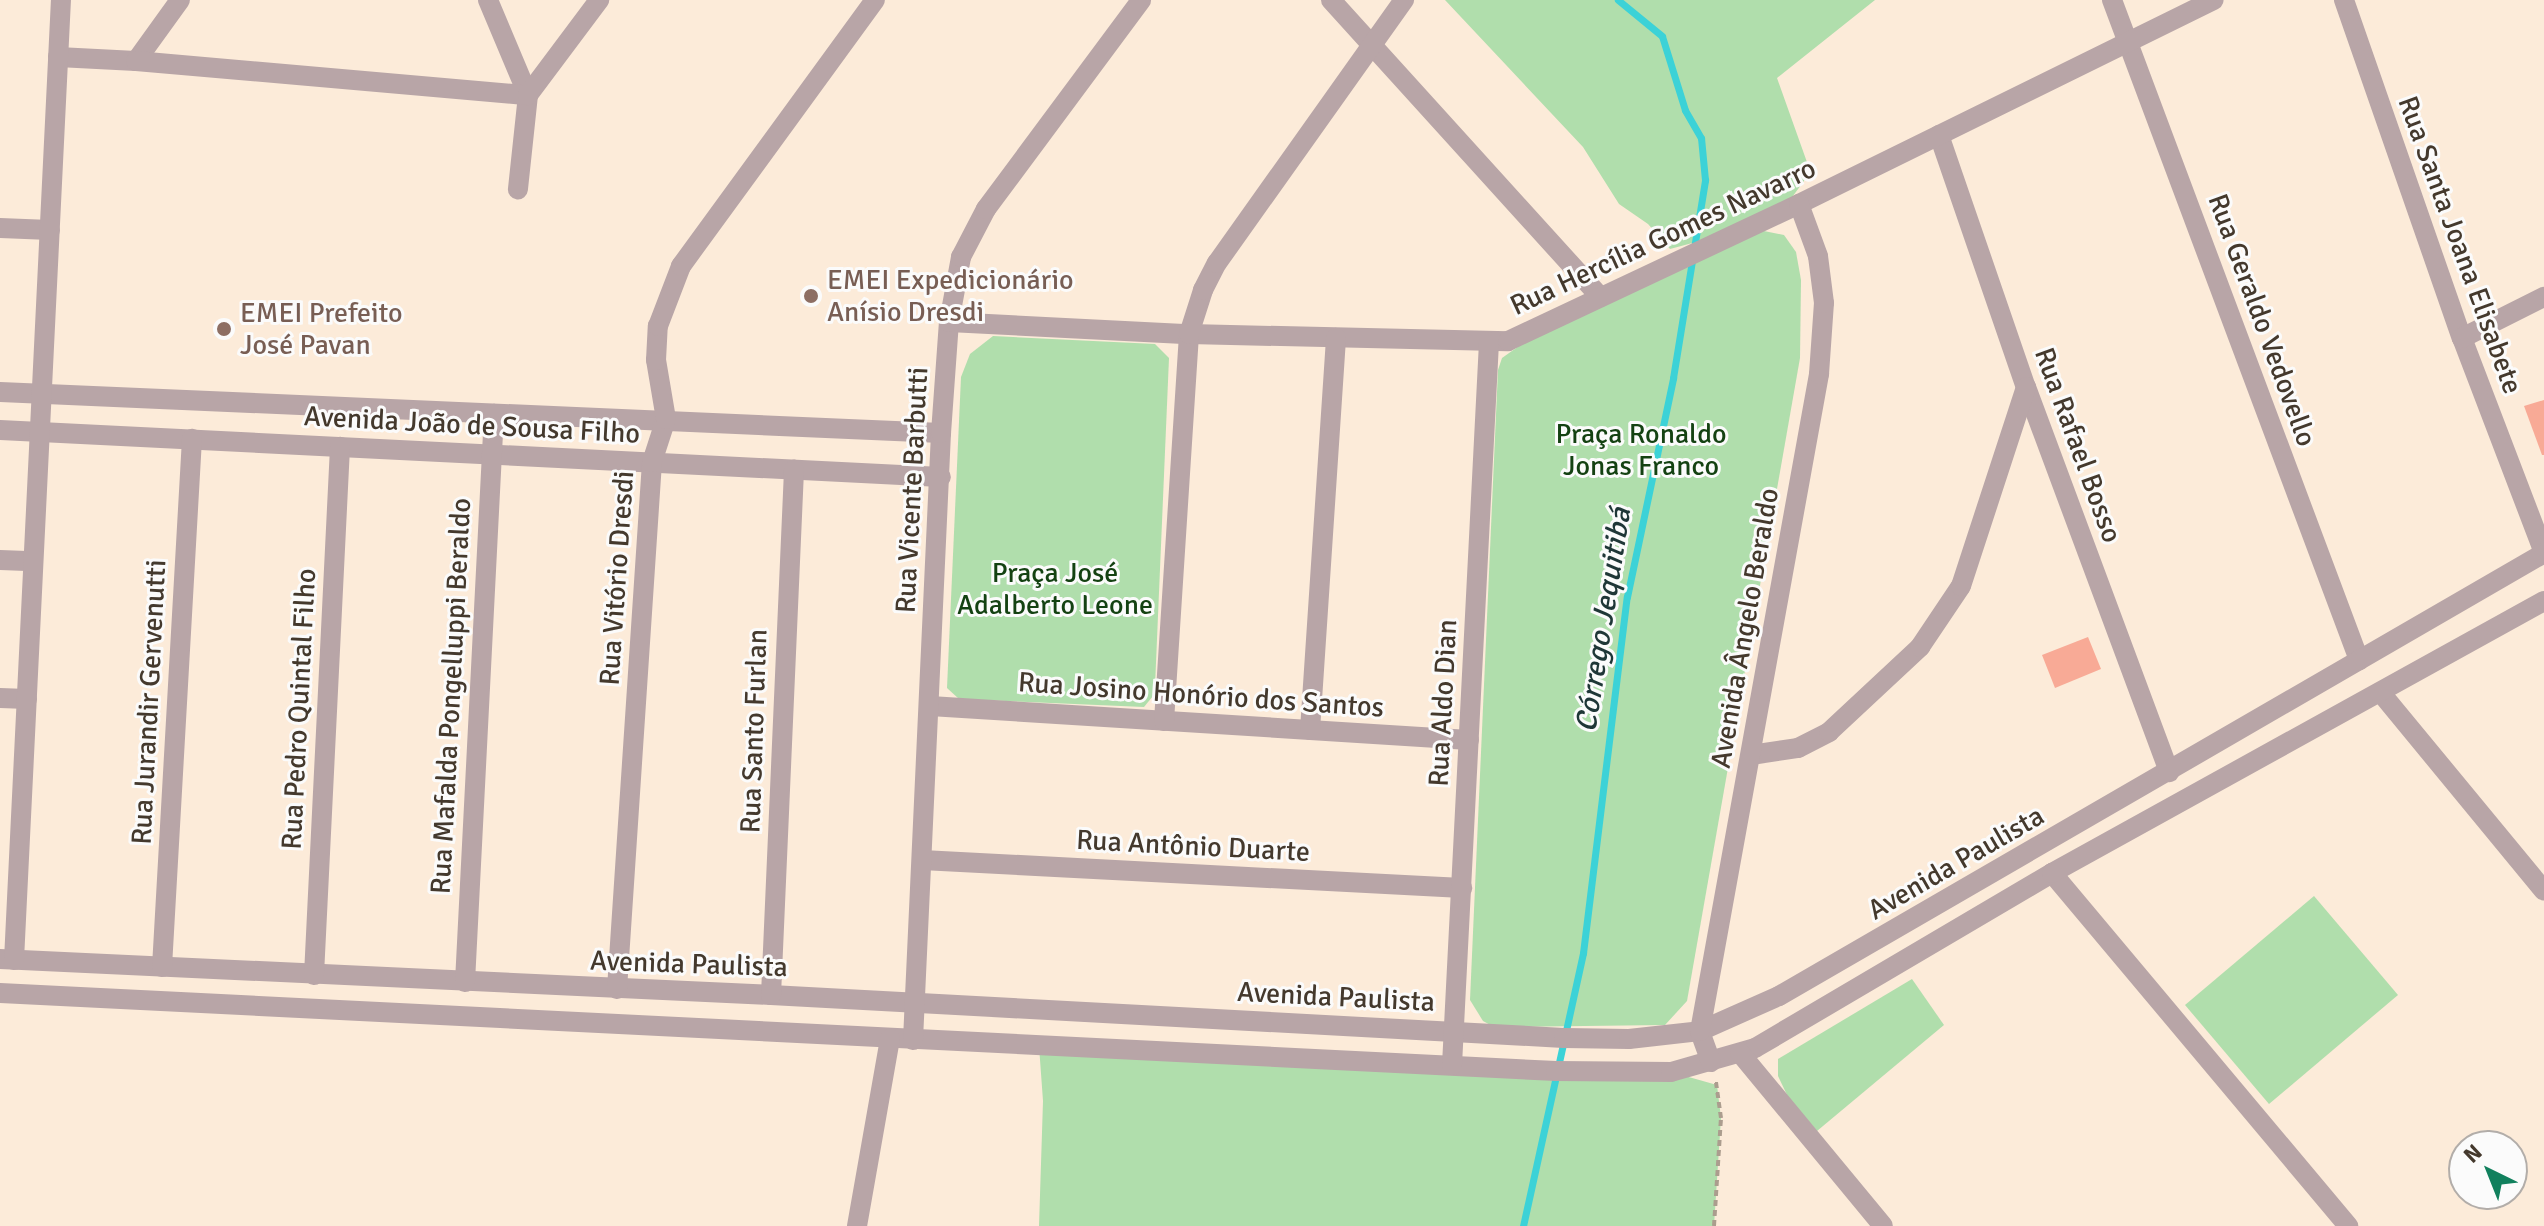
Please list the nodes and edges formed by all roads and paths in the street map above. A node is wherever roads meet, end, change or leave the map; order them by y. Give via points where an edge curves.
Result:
1 (61, 0) edge
2 (180, 0) edge
3 (488, 0) edge
4 (599, 0) edge
5 (875, 0) edge
6 (1141, 0) edge
7 (1331, 0) edge
8 (1404, 0) edge
9 (2112, 0) edge
10 (2214, 0) edge
11 (2344, 0) edge
12 (2128, 41) junction
13 (1372, 46) junction
14 (58, 57) junction
15 (136, 61) junction
16 (528, 95) junction
17 (1939, 135) junction
18 (518, 189) dead end
19 (1799, 204) junction
20 (0, 228) edge
21 (50, 230) junction
22 (1600, 297) junction
23 (2544, 297) edge
24 (949, 322) junction
25 (1189, 334) junction
26 (1336, 338) junction
27 (2462, 338) junction
28 (1489, 342) junction
29 (2026, 387) junction
30 (0, 392) edge
31 (42, 393) junction
32 (494, 414) junction
33 (666, 419) junction
34 (0, 430) edge
35 (40, 432) junction
36 (941, 433) junction
37 (192, 439) junction
38 (340, 447) junction
39 (492, 455) junction
40 (652, 462) junction
41 (794, 470) junction
42 (941, 477) junction
43 (2544, 553) edge
44 (0, 560) edge
45 (33, 561) junction
46 (2544, 601) edge
47 (2359, 660) junction
48 (2381, 693) junction
49 (0, 698) edge
50 (27, 699) junction
51 (930, 706) junction
52 (1164, 721) junction
53 (1310, 730) junction
54 (1469, 740) junction
55 (1751, 755) junction
56 (2169, 772) junction
57 (10, 829) edge
58 (922, 860) junction
59 (2052, 873) junction
60 (1462, 888) junction
61 (2544, 891) edge
62 (7, 959) edge
63 (162, 967) junction
64 (314, 975) junction
65 (465, 982) junction
66 (617, 989) junction
67 (0, 993) edge
68 (771, 995) junction
69 (915, 1004) junction
70 (1454, 1030) junction
71 (1700, 1031) junction
72 (890, 1039) junction
73 (913, 1040) junction
74 (1740, 1053) junction
75 (1711, 1062) junction
76 (1452, 1065) junction
77 (857, 1226) edge
78 (1714, 1226) edge
79 (1883, 1226) edge
80 (2348, 1226) edge

1 - 14 street
2 - 15 street
3 - 16 street
4 - 16 street
5 - 33 street, Rua Vitório Dresdi via 681,266 658,326 656,360
6 - 24 street, Rua Vicente Barbutti via 978,221 961,257
7 - 13 street
8 - 13 street
9 - 12 street, Rua Geraldo Vedovello
10 - 12 street, Rua Hercília Gomes Navarro
11 - 27 street, Rua Santa Joana Elisabete
12 - 17 street, Rua Hercília Gomes Navarro
12 - 47 street, Rua Geraldo Vedovello
13 - 22 street
13 - 25 street via 1217,263
14 - 15 street
14 - 21 street
15 - 16 street
16 - 18 street
17 - 19 street, Rua Hercília Gomes Navarro
17 - 29 street, Rua Rafael Bosso
19 - 22 street, Rua Hercília Gomes Navarro
19 - 55 street, Avenida Ângelo Beraldo via 1818,256 1824,303 1819,374
20 - 21 street
21 - 31 street
22 - 28 street, Rua Hercília Gomes Navarro via 1508,341
23 - 27 street
24 - 25 street, Rua Hercília Gomes Navarro
24 - 36 street, Rua Vicente Barbutti
25 - 26 street, Rua Hercília Gomes Navarro
25 - 52 street
26 - 28 street, Rua Hercília Gomes Navarro
26 - 53 street
27 - 43 street, Rua Santa Joana Elisabete
28 - 54 street, Rua Aldo Dian
29 - 55 street via 1961,586 1920,647 1829,732 1798,748
29 - 56 street, Rua Rafael Bosso
30 - 31 street, Avenida João de Sousa Filho
31 - 32 street, Avenida João de Sousa Filho
31 - 35 street
32 - 33 street, Avenida João de Sousa Filho
32 - 39 street, Rua Mafalda Pongelluppi Beraldo
33 - 36 street, Avenida João de Sousa Filho
33 - 40 street, Rua Vitório Dresdi
34 - 35 street, Avenida João de Sousa Filho
35 - 37 street, Avenida João de Sousa Filho
35 - 45 street
36 - 42 street, Rua Vicente Barbutti
37 - 38 street, Avenida João de Sousa Filho
37 - 63 street, Rua Jurandir Gervenutti
38 - 39 street, Avenida João de Sousa Filho
38 - 64 street, Rua Pedro Quintal Filho
39 - 40 street, Avenida João de Sousa Filho
39 - 65 street, Rua Mafalda Pongelluppi Beraldo
40 - 41 street, Avenida João de Sousa Filho
40 - 66 street, Rua Vitório Dresdi
41 - 42 street, Avenida João de Sousa Filho
41 - 68 street, Rua Santo Furlan
42 - 51 street, Rua Vicente Barbutti
43 - 47 street, Avenida Paulista
44 - 45 street
45 - 50 street
46 - 48 street, Avenida Paulista
47 - 56 street, Avenida Paulista
48 - 59 street, Avenida Paulista
48 - 61 street
49 - 50 street
50 - 57 street
51 - 52 street, Rua Josino Honório dos Santos
51 - 58 street, Rua Vicente Barbutti
52 - 53 street, Rua Josino Honório dos Santos
53 - 54 street, Rua Josino Honório dos Santos
54 - 60 street, Rua Aldo Dian
55 - 71 street, Avenida Ângelo Beraldo
56 - 71 street, Avenida Paulista via 1779,996
57 - 62 street
58 - 60 street, Rua Antônio Duarte
58 - 69 street, Rua Vicente Barbutti
59 - 74 street, Avenida Paulista
59 - 80 street
60 - 70 street, Rua Aldo Dian
62 - 63 street, Avenida Paulista
63 - 64 street, Avenida Paulista
64 - 65 street, Avenida Paulista
65 - 66 street, Avenida Paulista
66 - 68 street, Avenida Paulista
67 - 72 street, Avenida Paulista
68 - 69 street, Avenida Paulista
69 - 70 street, Avenida Paulista
69 - 73 street, Rua Vicente Barbutti
70 - 71 street, Avenida Paulista via 1629,1039
70 - 76 street, Rua Aldo Dian
71 - 75 street
72 - 73 street, Avenida Paulista
72 - 77 street
73 - 76 street, Avenida Paulista
74 - 75 street, Avenida Paulista
74 - 79 street
75 - 76 street, Avenida Paulista via 1645,1075
75 - 78 path via 1721,1118

